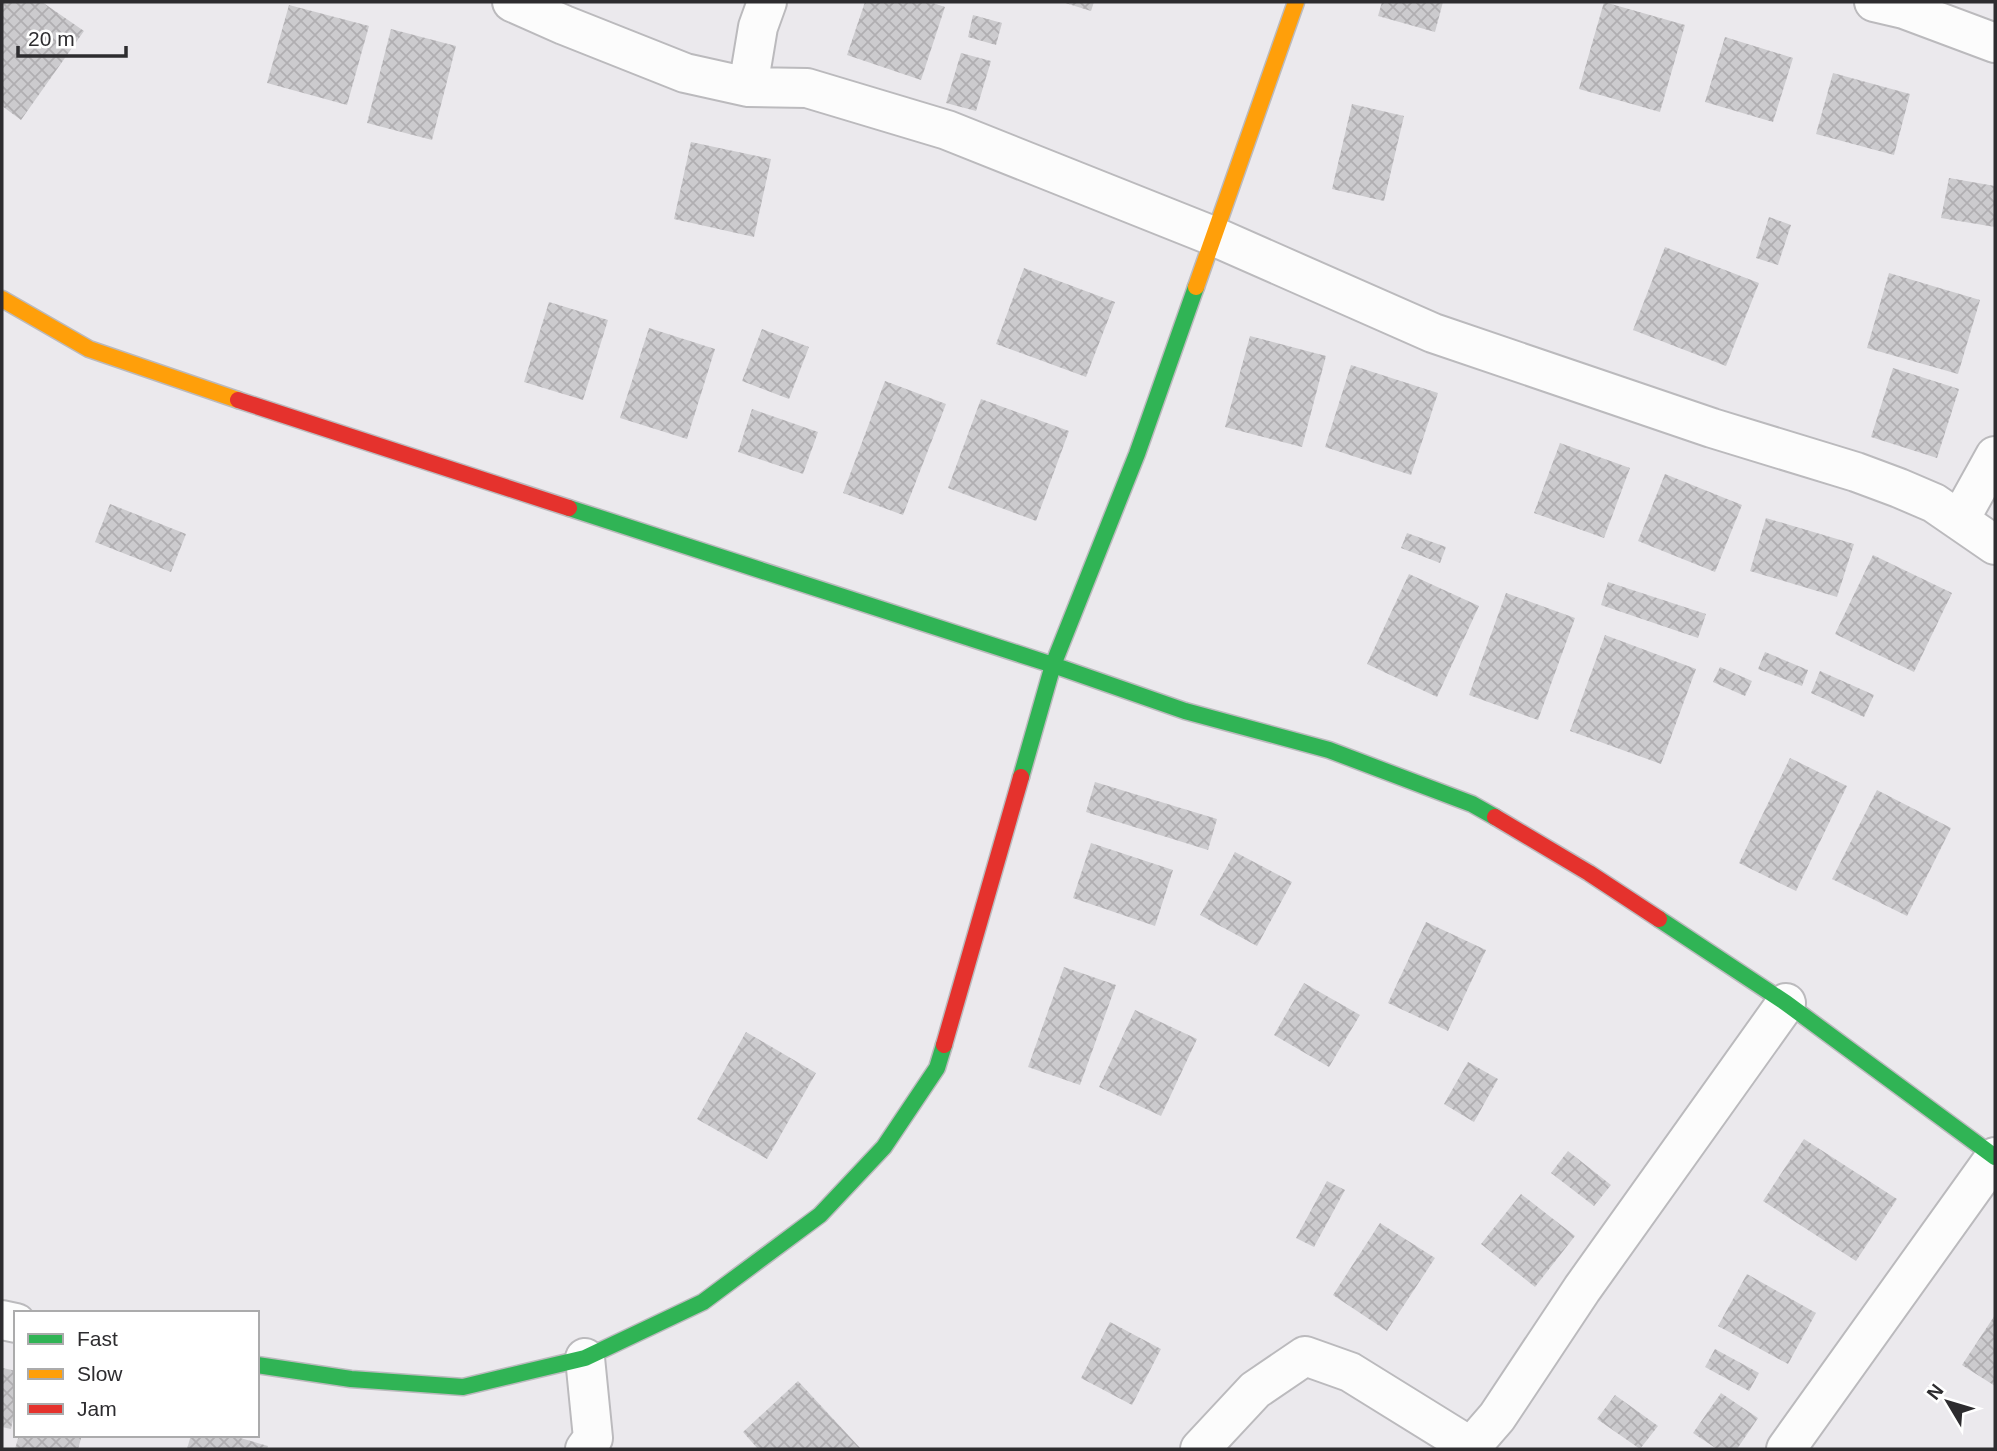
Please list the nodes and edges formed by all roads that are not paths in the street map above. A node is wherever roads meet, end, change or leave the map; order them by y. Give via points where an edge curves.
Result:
1 (512, 2) edge
2 (767, 2) edge
3 (1296, 2) edge
4 (1874, 2) edge
5 (1995, 43) edge
6 (747, 87) junction
7 (1213, 236) junction
8 (2, 299) edge
9 (1995, 456) edge
10 (1959, 519) junction
11 (1995, 545) edge
12 (1053, 665) junction
13 (1786, 1003) junction
14 (1995, 1157) edge
15 (585, 1358) junction
16 (259, 1365) edge
17 (1471, 1448) edge
18 (585, 1449) edge
19 (1200, 1449) edge
20 (1786, 1449) edge

1 - 6 street via 685,73
2 - 6 street
3 - 7 street
4 - 5 street
6 - 7 street via 807,88 947,130
7 - 10 street via 1433,333 1857,472 1934,503
7 - 12 street via 1137,454
8 - 12 street via 89,349
9 - 10 street
10 - 11 street
12 - 13 street via 1185,711 1329,750 1472,804 1589,873
12 - 15 street via 937,1068 892,1136 820,1215 713,1294
13 - 14 street
13 - 17 street
14 - 20 street
15 - 16 street via 463,1387 351,1379
15 - 18 street via 593,1438
17 - 19 street via 1350,1372 1305,1356 1255,1390

